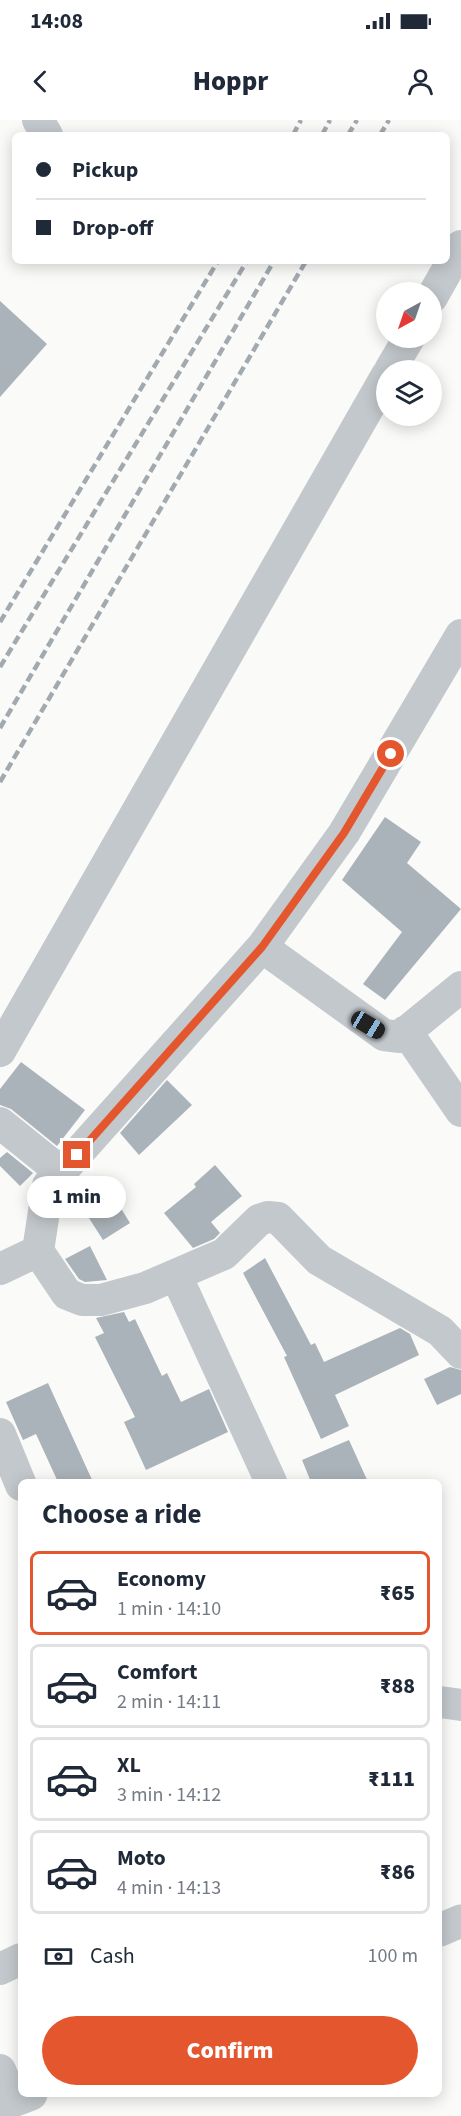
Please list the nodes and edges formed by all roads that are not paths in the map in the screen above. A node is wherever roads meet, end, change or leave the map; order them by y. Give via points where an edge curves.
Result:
1 (461, 246) edge
2 (441, 282) edge
3 (376, 394) edge
4 (461, 635) edge
5 (262, 947) junction
6 (461, 987) edge
7 (406, 1031) junction
8 (0, 1051) edge
9 (461, 1111) edge
10 (0, 1123) edge
11 (61, 1172) junction
12 (38, 1251) junction
13 (0, 1269) edge
14 (176, 1275) junction
15 (461, 1353) edge
16 (0, 1434) edge
17 (19, 1479) edge
18 (271, 1479) edge
19 (442, 1702) edge
20 (461, 1705) edge
21 (461, 1921) edge
22 (442, 1929) edge
23 (18, 1960) edge
24 (0, 1969) edge
25 (0, 2070) edge
26 (15, 2100) edge

1 - 2 street
3 - 8 street
4 - 5 street via 344,833
5 - 7 street via 384,1035 400,1037
5 - 11 street
6 - 7 street
7 - 9 street
10 - 11 street
11 - 12 street via 48,1185
12 - 13 street
12 - 14 street via 67,1294 82,1300 101,1300
14 - 15 street via 224,1254 260,1220 279,1218 319,1260 440,1331
14 - 18 street
16 - 17 street
19 - 20 street
21 - 22 street
23 - 24 street
25 - 26 street

